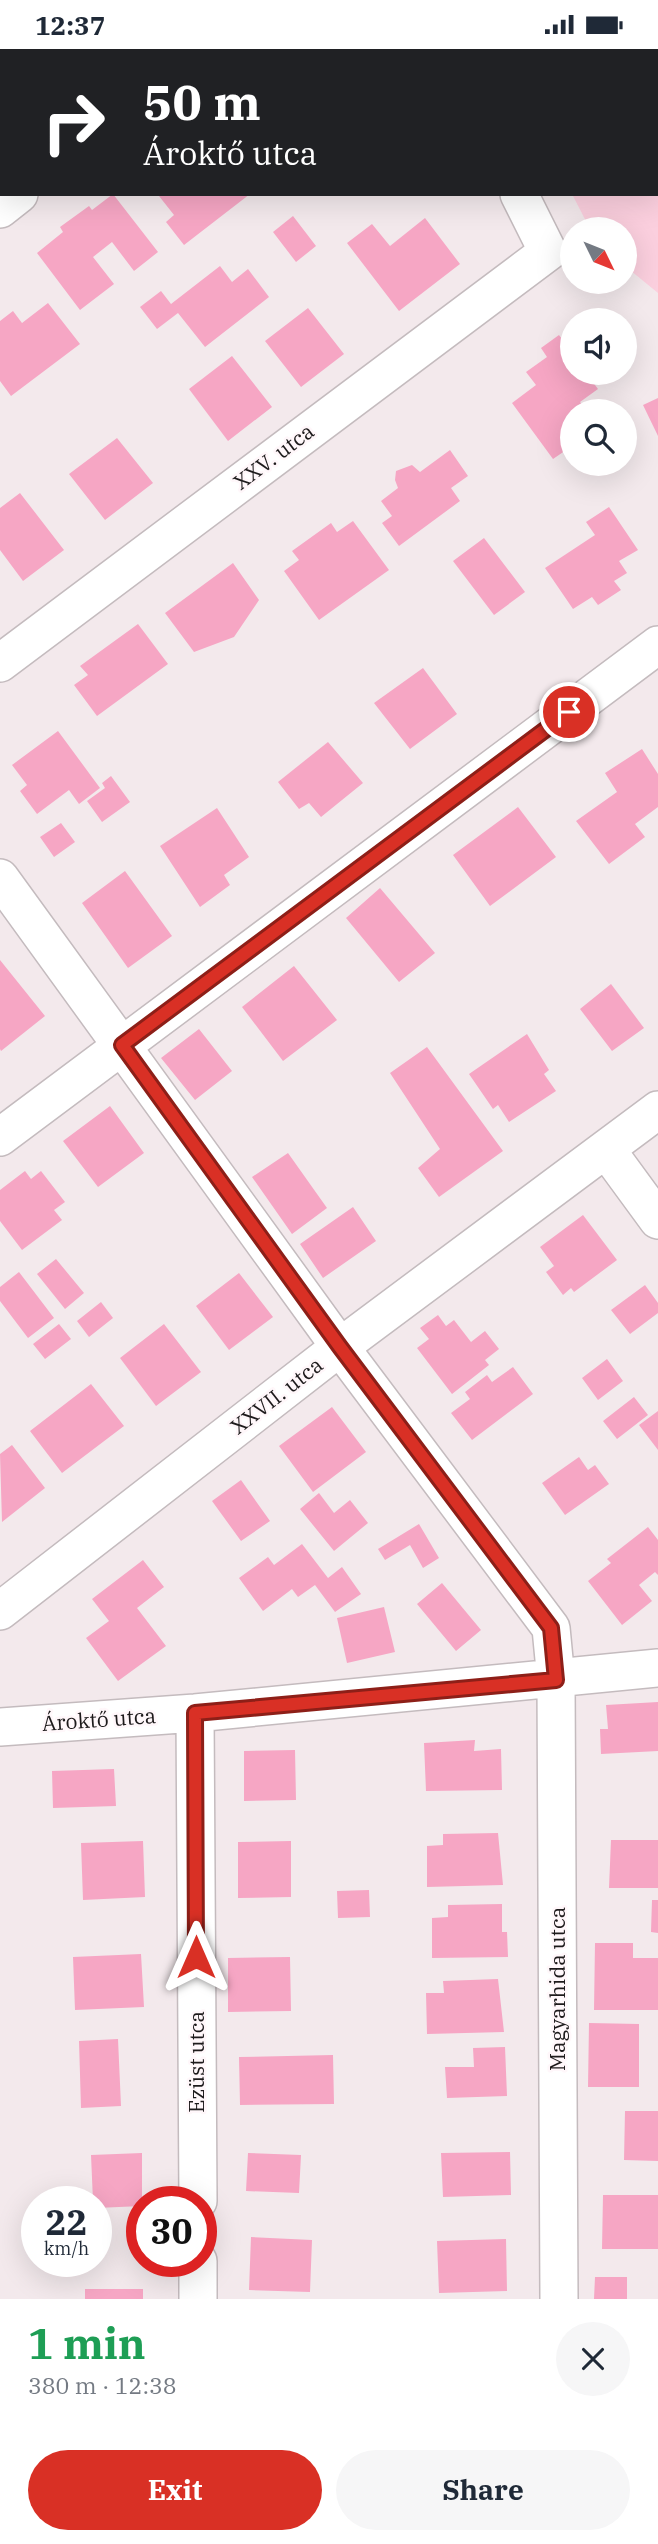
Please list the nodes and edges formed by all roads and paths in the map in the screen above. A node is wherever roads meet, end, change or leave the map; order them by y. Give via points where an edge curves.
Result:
1 (16, 196) edge
2 (520, 196) edge
3 (0, 209) edge
4 (658, 645) edge
5 (0, 663) edge
6 (0, 878) edge
7 (122, 1045) junction
8 (658, 1110) edge
9 (0, 1137) edge
10 (606, 1149) junction
11 (658, 1220) edge
12 (340, 1347) junction
13 (0, 1611) edge
14 (658, 1668) edge
15 (556, 1680) junction
16 (195, 1713) junction
17 (0, 1727) edge
18 (198, 2186) edge
19 (198, 2277) edge
20 (198, 2299) edge
21 (559, 2299) edge

1 - 3 street
2 - 5 street, XXV. utca via 548,251
4 - 7 street
6 - 7 street, Magyarhida utca
7 - 9 street
7 - 12 street, Magyarhida utca
8 - 10 street, XXVII. utca
10 - 11 street
10 - 12 street, XXVII. utca
12 - 13 street, XXVII. utca
12 - 15 street, Magyarhida utca via 551,1628
14 - 15 street, Ároktő utca
15 - 16 street, Ároktő utca
15 - 21 street, Magyarhida utca
16 - 17 street, Ároktő utca
16 - 18 street, Ezüst utca
19 - 20 street

